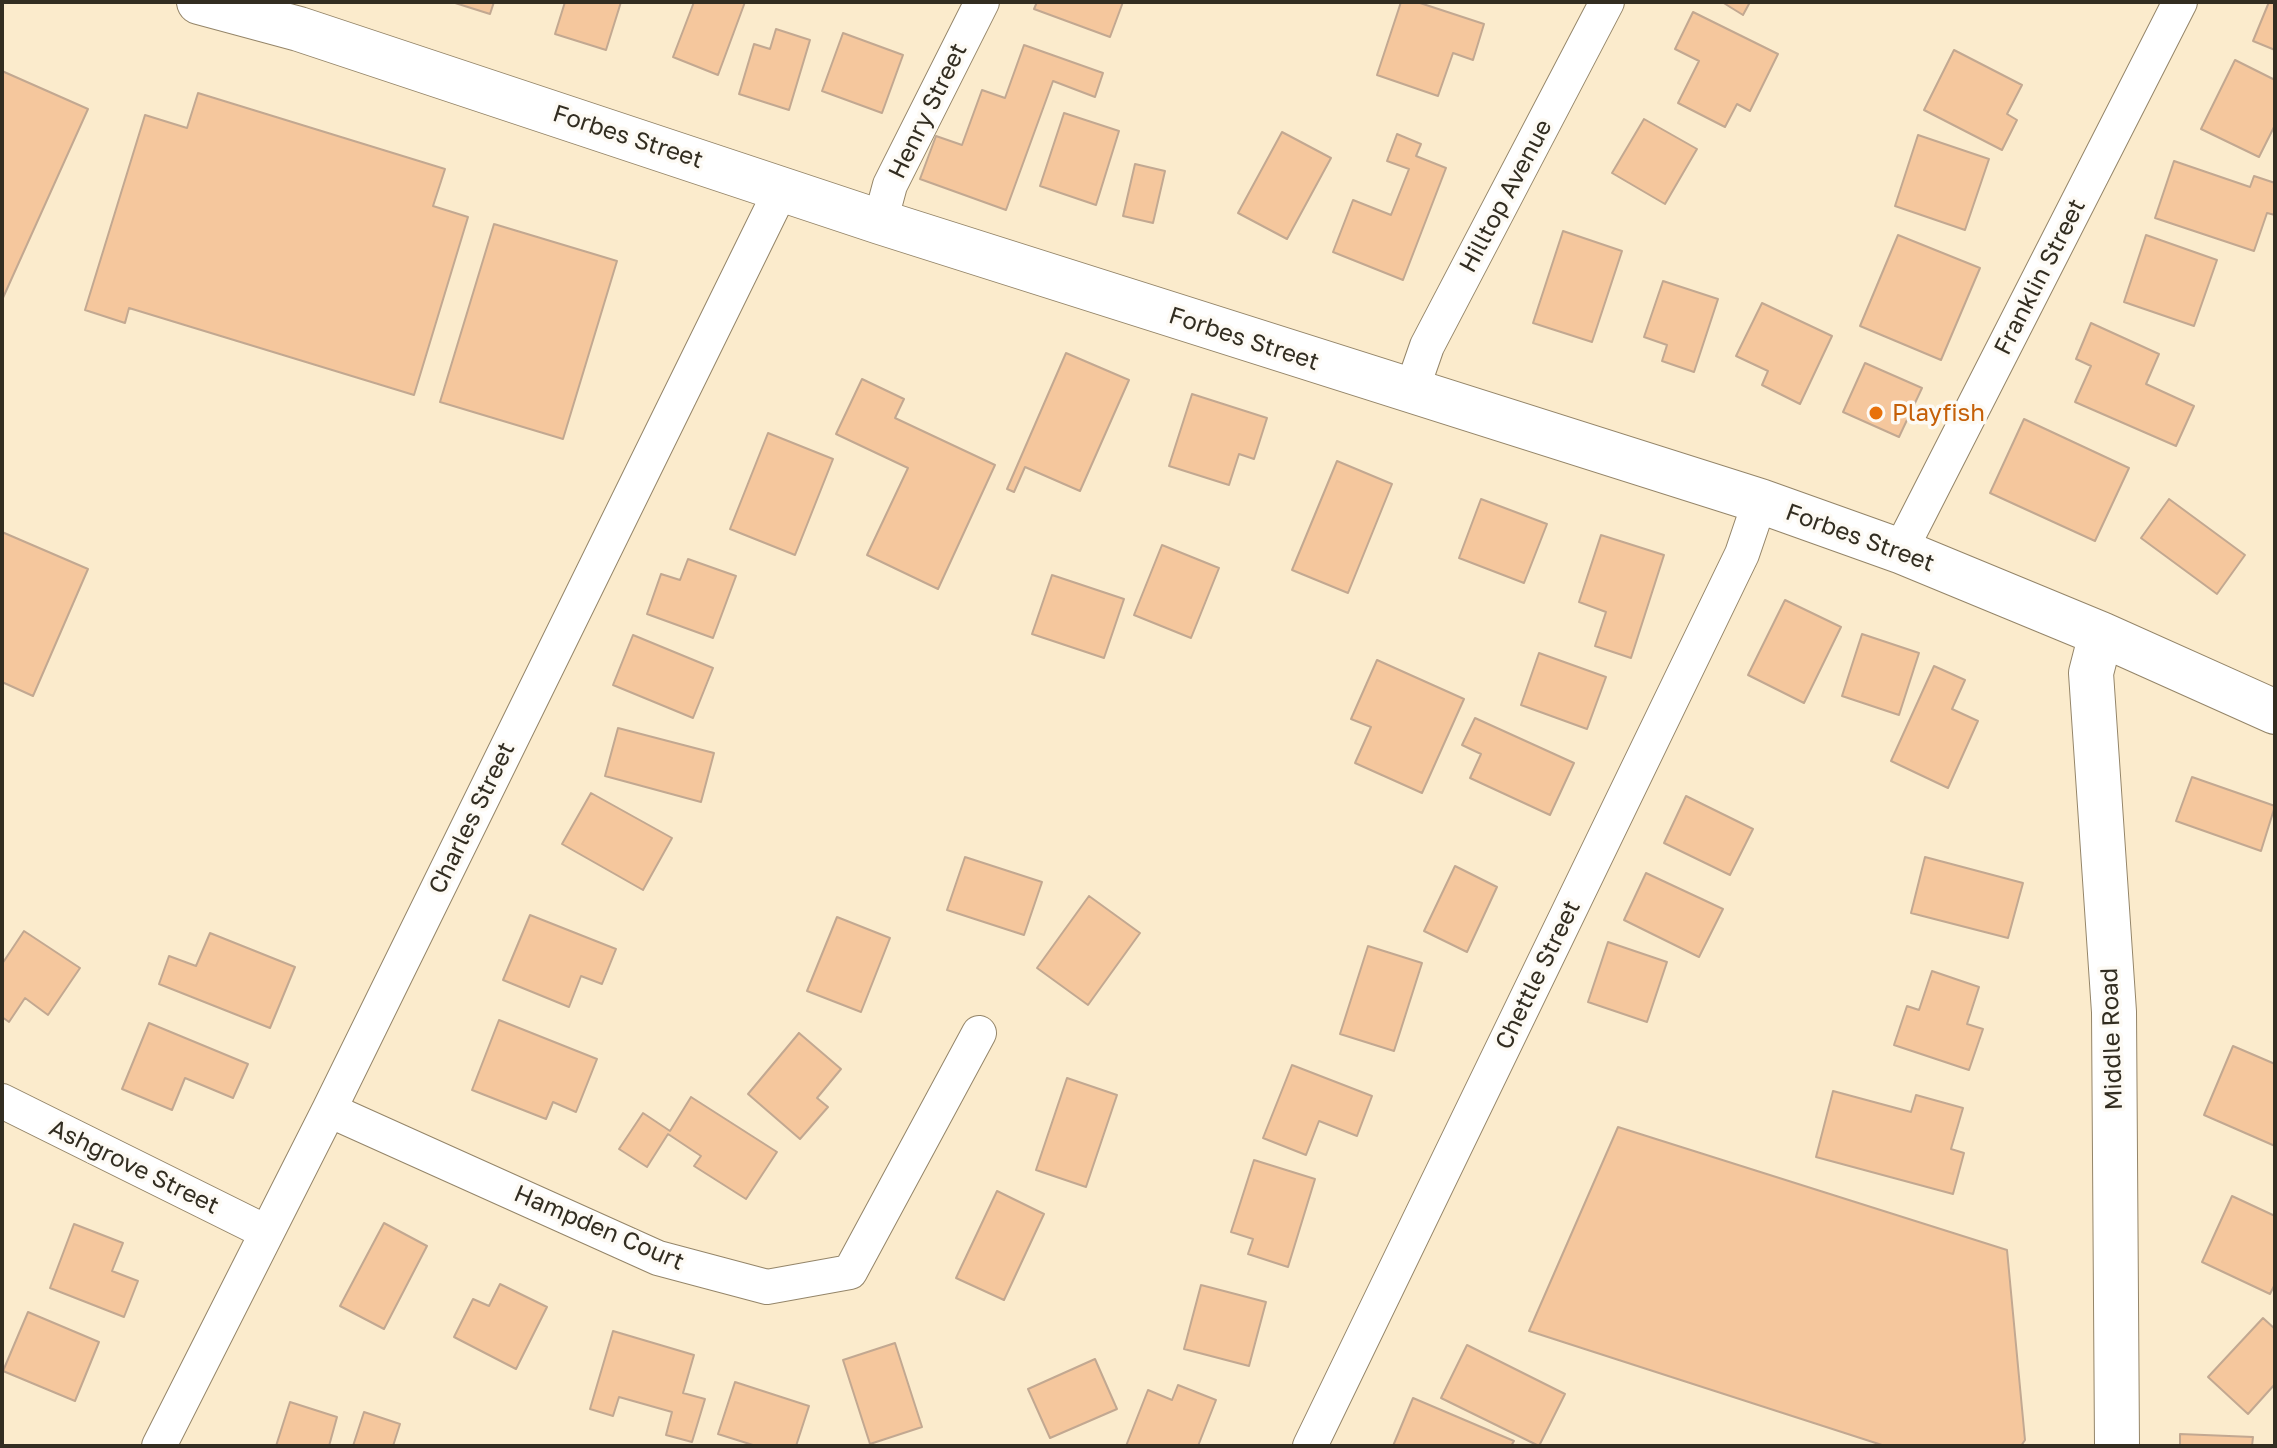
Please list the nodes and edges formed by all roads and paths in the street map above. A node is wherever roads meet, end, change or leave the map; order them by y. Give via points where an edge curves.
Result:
1 (199, 2) edge
2 (982, 2) edge
3 (1607, 2) edge
4 (2180, 2) edge
5 (305, 15) edge
6 (782, 188) junction
7 (880, 222) junction
8 (1411, 392) junction
9 (1760, 501) junction
10 (1900, 551) junction
11 (2101, 634) junction
12 (2275, 712) edge
13 (979, 1033) dead end
14 (2, 1101) edge
15 (329, 1110) junction
16 (266, 1232) junction
17 (159, 1446) edge
18 (1310, 1446) edge
19 (2117, 1446) edge

1 - 5 street, Forbes Street
2 - 7 street, Henry Street via 890,185
3 - 8 street, Hilltop Avenue via 1427,346
4 - 10 street, Franklin Street
5 - 6 street, Forbes Street
6 - 7 street, Forbes Street
6 - 15 street, Charles Street
7 - 8 street, Forbes Street
8 - 9 street, Forbes Street
9 - 10 street, Forbes Street
9 - 18 street, Chettle Street via 1742,554
10 - 11 street, Forbes Street
11 - 12 street, Forbes Street
11 - 19 street, Middle Road via 2091,673 2114,1012
13 - 15 street, Hampden Court via 850,1272 767,1287 658,1258
14 - 16 street, Ashgrove Street
15 - 16 street, Charles Street
16 - 17 street, Charles Street

